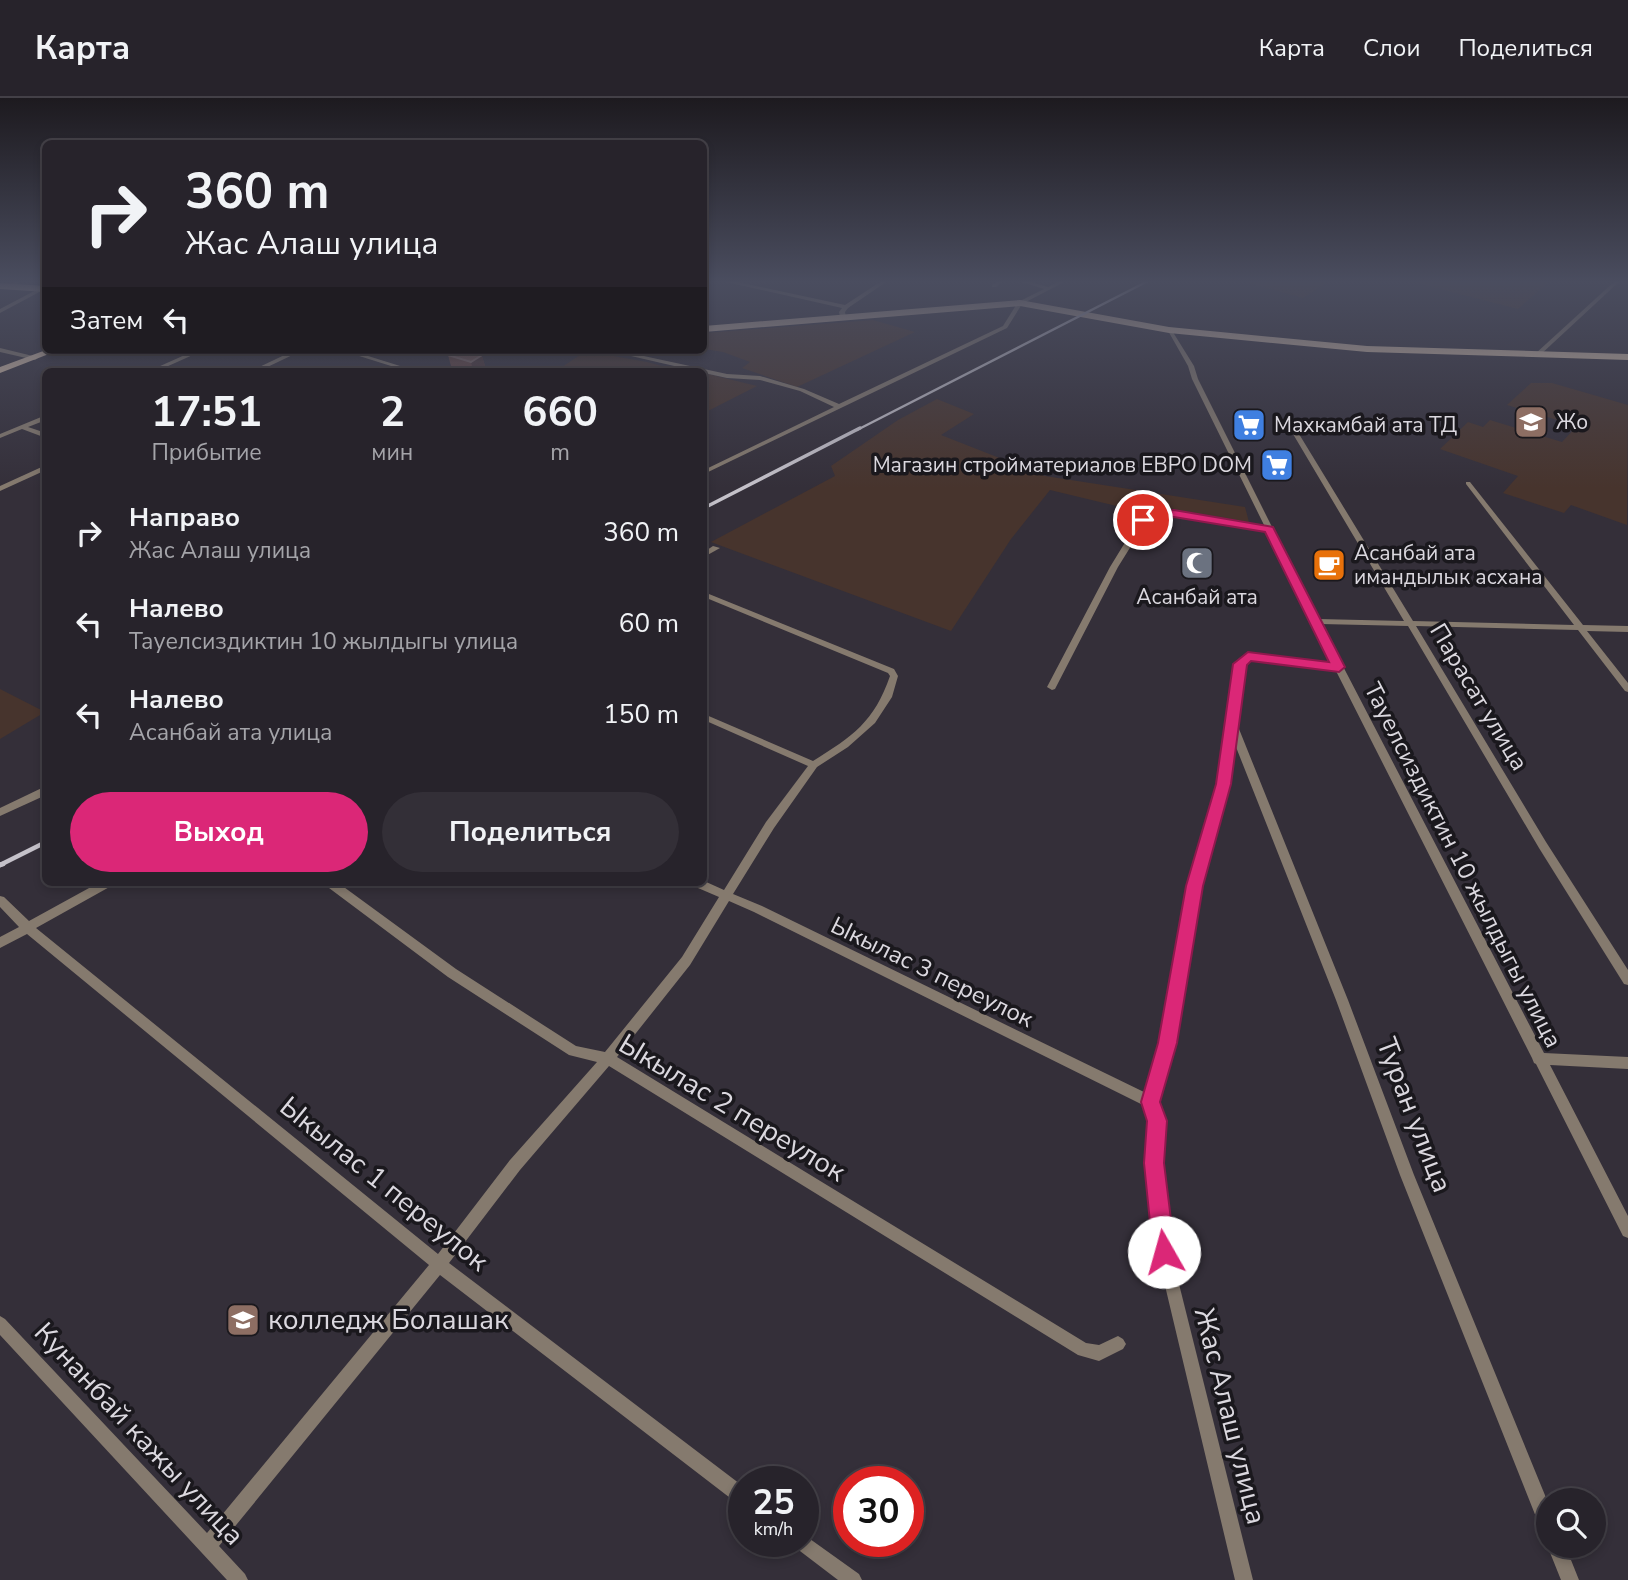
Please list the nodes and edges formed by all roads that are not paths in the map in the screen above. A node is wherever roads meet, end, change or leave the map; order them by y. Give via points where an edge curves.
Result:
1 (959, 349) edge
2 (1181, 349) edge
3 (1372, 349) edge
4 (1543, 349) edge
5 (0, 350) edge
6 (44, 354) edge
7 (192, 354) edge
8 (291, 354) edge
9 (356, 354) edge
10 (626, 354) edge
11 (1537, 355) junction
12 (1628, 357) edge
13 (35, 358) junction
14 (159, 368) edge
15 (261, 368) edge
16 (403, 368) edge
17 (690, 368) edge
18 (0, 370) edge
19 (707, 372) edge
20 (840, 407) junction
21 (42, 419) edge
22 (23, 427) junction
23 (42, 434) edge
24 (1296, 434) dead end
25 (0, 436) edge
26 (42, 469) edge
27 (707, 471) edge
28 (1468, 483) dead end
29 (0, 489) edge
30 (1269, 530) junction
31 (716, 548) dead end
32 (707, 553) edge
33 (707, 595) edge
34 (1315, 621) junction
35 (1410, 623) junction
36 (1579, 628) junction
37 (1628, 629) edge
38 (1339, 667) junction
39 (1052, 687) dead end
40 (1628, 689) edge
41 (707, 718) edge
42 (1231, 722) junction
43 (814, 765) junction
44 (42, 792) edge
45 (0, 812) edge
46 (102, 886) edge
47 (334, 886) edge
48 (704, 886) edge
49 (728, 897) junction
50 (0, 900) edge
51 (27, 927) junction
52 (0, 943) edge
53 (1628, 980) edge
54 (608, 1058) junction
55 (1538, 1059) junction
56 (1628, 1063) edge
57 (1150, 1102) junction
58 (1628, 1231) edge
59 (440, 1263) junction
60 (0, 1324) edge
61 (1118, 1344) dead end
62 (728, 1486) edge
63 (1536, 1495) edge
64 (208, 1546) junction
65 (819, 1555) edge
66 (1561, 1558) edge
67 (239, 1580) edge
68 (853, 1580) edge
69 (1244, 1580) edge
70 (1570, 1580) edge

1 - 20 street
2 - 30 street, Тауелсиздиктин 10 жылдыгы улица
3 - 11 main road
4 - 11 street
5 - 13 street
6 - 13 main road
7 - 14 street
8 - 15 street
9 - 16 street
10 - 17 street
11 - 12 main road
13 - 18 main road
19 - 20 street via 760,378
20 - 27 street
21 - 22 street
22 - 23 street
22 - 25 street
24 - 35 street, Парасат улица
26 - 29 street
28 - 36 street
30 - 34 street, Тауелсиздиктин 10 жылдыгы улица
30 - 39 street via 1174,514 1143,520
31 - 32 street
33 - 43 street via 893,673 887,697 872,721
34 - 35 street
34 - 38 street, Тауелсиздиктин 10 жылдыгы улица
35 - 36 street
35 - 53 street, Парасат улица via 1581,911
36 - 37 street
36 - 40 street
38 - 42 street, Жас Алаш улица via 1248,656 1240,664
38 - 55 street, Тауелсиздиктин 10 жылдыгы улица
41 - 43 street
42 - 57 street, Жас Алаш улица via 1224,784 1195,886 1167,1043
42 - 63 street, Туран улица
43 - 49 street
44 - 45 street
46 - 51 street
47 - 54 street, Ыкылас 2 переулок via 452,973 573,1051
48 - 49 street, Ыкылас 3 переулок
49 - 54 street via 686,961
49 - 57 street, Ыкылас 3 переулок
50 - 51 street, Ыкылас 1 переулок
51 - 52 street
51 - 59 street, Ыкылас 1 переулок
54 - 59 street via 515,1165
54 - 61 street, Ыкылас 2 переулок via 1083,1350 1099,1353
55 - 56 street
55 - 58 street, Тауелсиздиктин 10 жылдыгы улица
57 - 69 street, Жас Алаш улица via 1157,1121 1154,1163 1164,1252
59 - 62 street, Ыкылас 1 переулок
59 - 64 street
60 - 64 street, Кунанбай кажы улица
64 - 67 street, Кунанбай кажы улица
65 - 68 street
66 - 70 street

